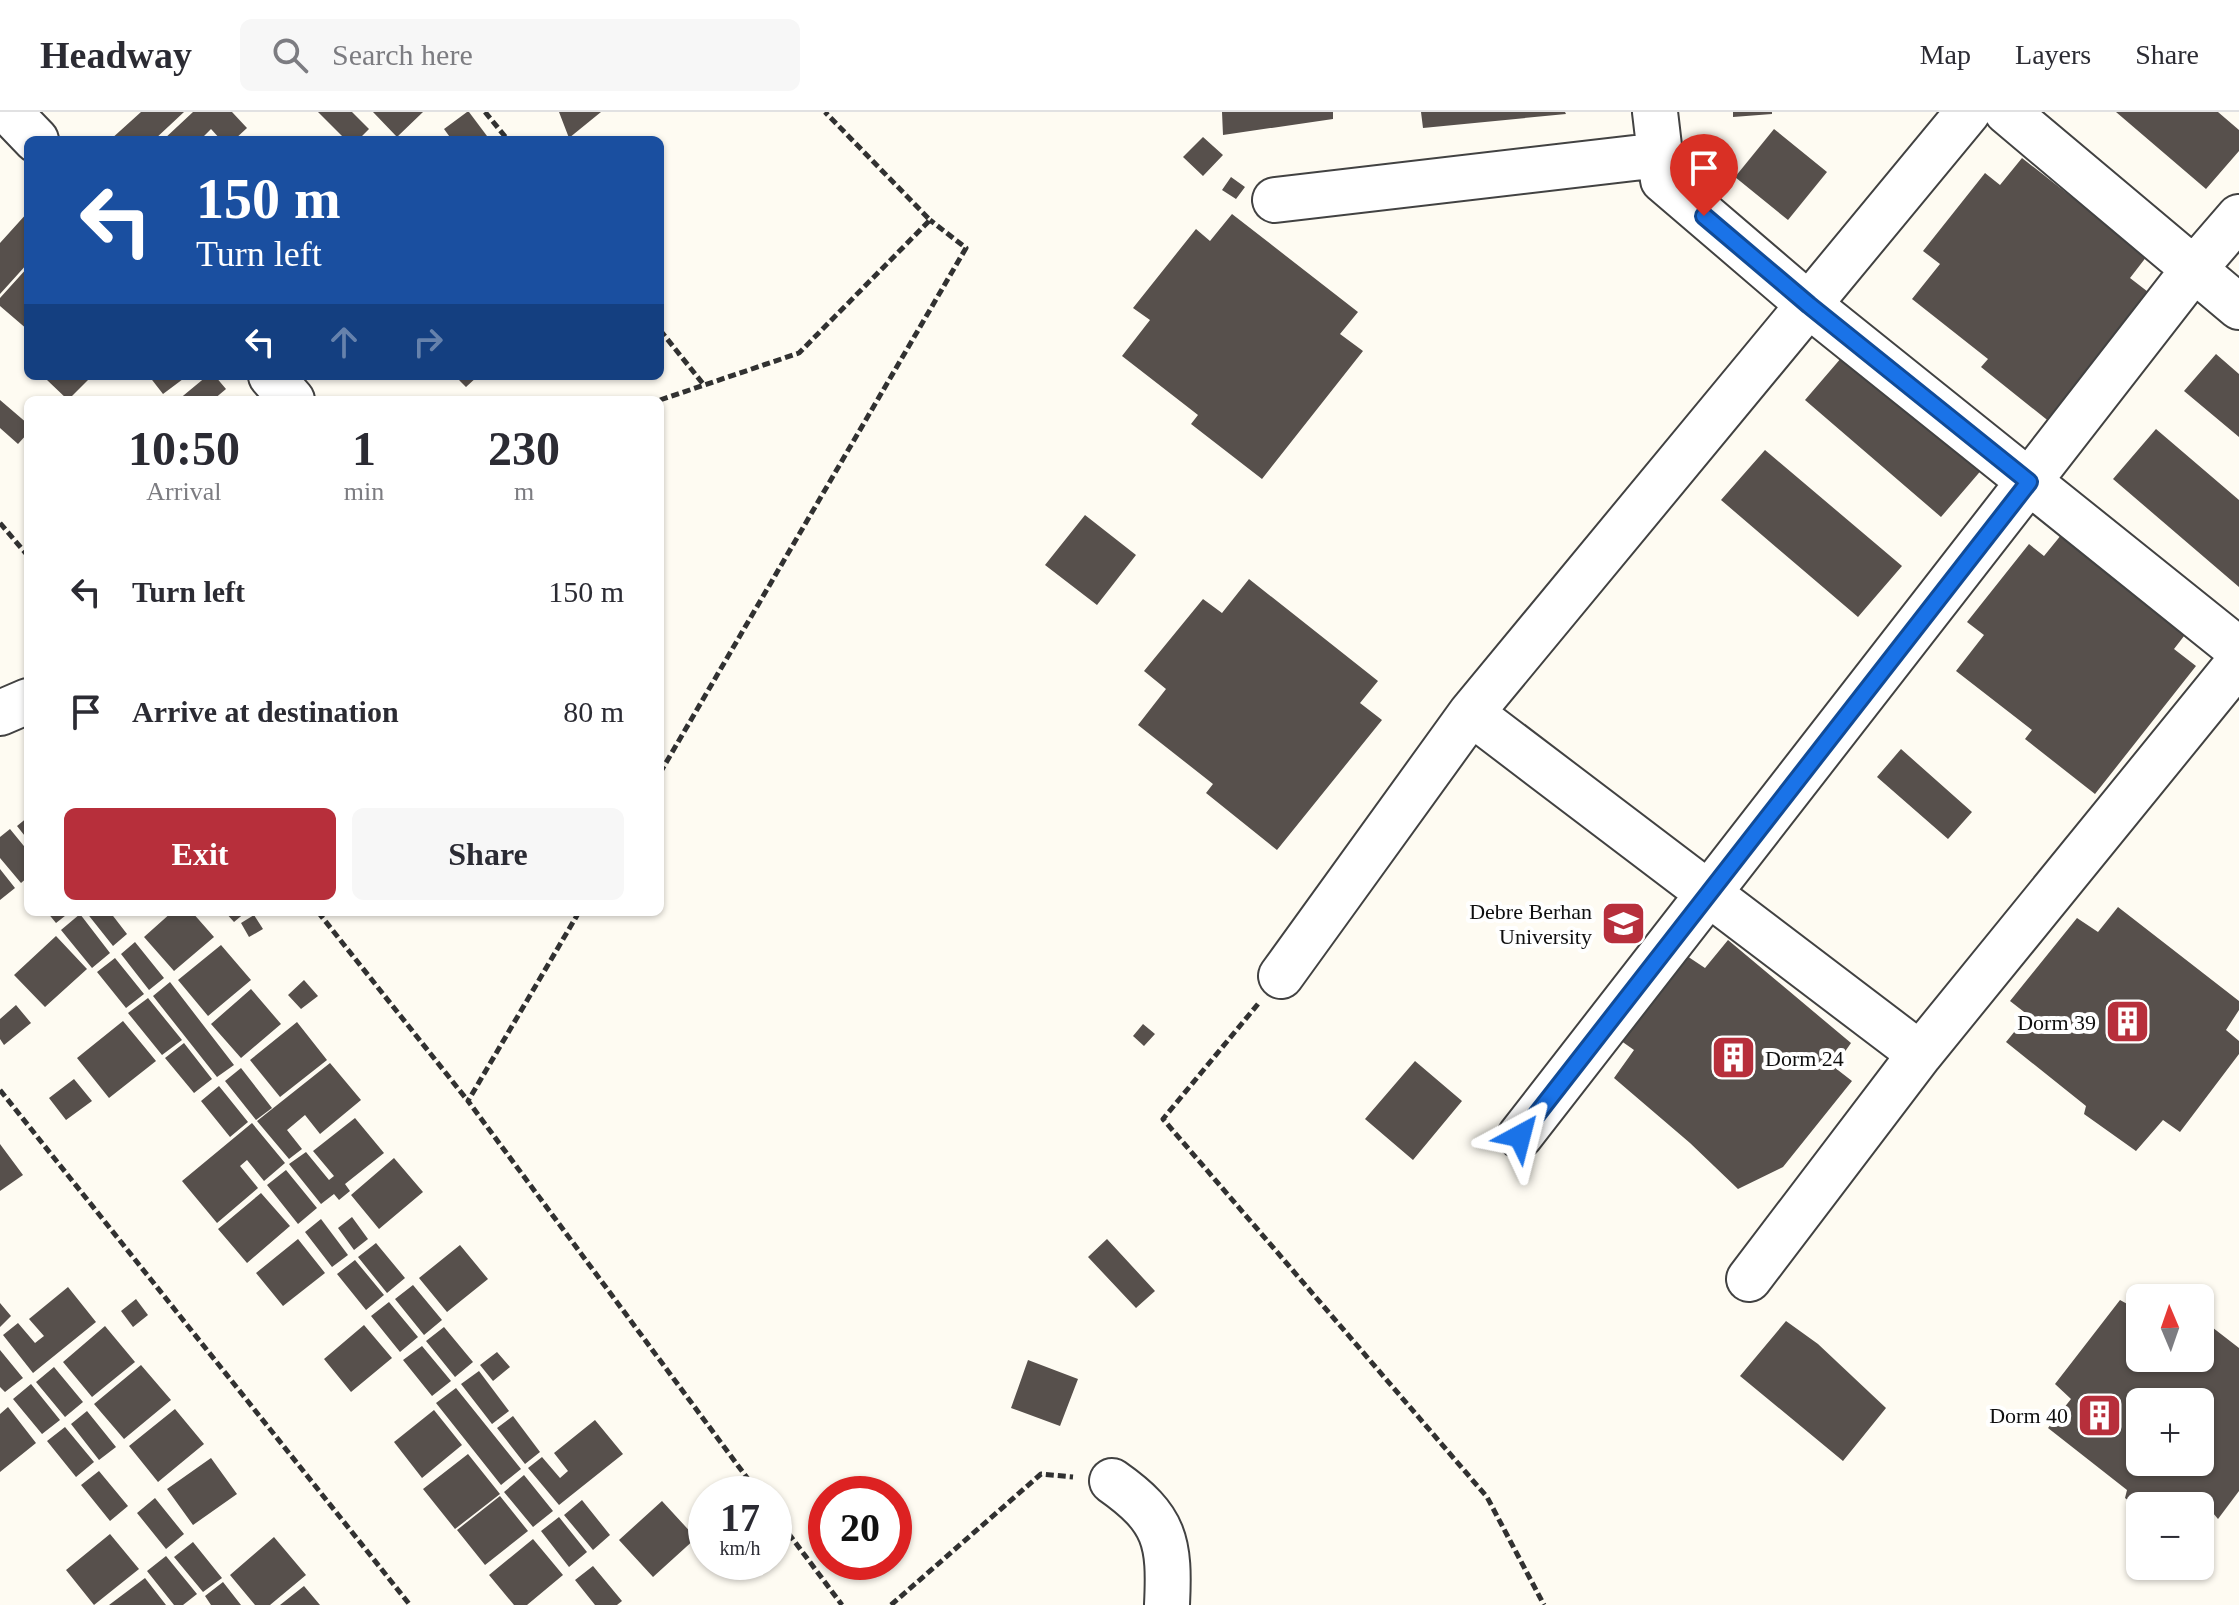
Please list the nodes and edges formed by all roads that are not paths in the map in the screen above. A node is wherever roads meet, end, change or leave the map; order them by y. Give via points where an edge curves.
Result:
1 (9, 112) edge
2 (1655, 112) edge
3 (1968, 112) edge
4 (2007, 112) edge
5 (32, 136) edge
6 (1660, 155) junction
7 (1275, 200) dead end
8 (2239, 217) edge
9 (2194, 269) junction
10 (1809, 305) junction
11 (2239, 307) edge
12 (274, 380) edge
13 (288, 396) edge
14 (2029, 482) junction
15 (2239, 650) edge
16 (2239, 662) edge
17 (24, 703) edge
18 (0, 713) edge
19 (1471, 713) junction
20 (1709, 893) junction
21 (1281, 976) road end
22 (1920, 1054) junction
23 (1520, 1136) dead end
24 (1749, 1279) dead end
25 (1112, 1481) road end
26 (1167, 1605) edge

1 - 5 street
2 - 6 street
3 - 10 street
4 - 9 street
6 - 7 street
6 - 10 street via 1663,180
8 - 9 street
9 - 11 street
9 - 14 street
10 - 14 street
10 - 19 street
12 - 13 street
14 - 15 street
14 - 20 street
16 - 22 street
17 - 18 street
19 - 20 street
19 - 21 street
20 - 22 street
20 - 23 street
22 - 24 street
25 - 26 street via 1136,1498 1158,1525 1168,1551

